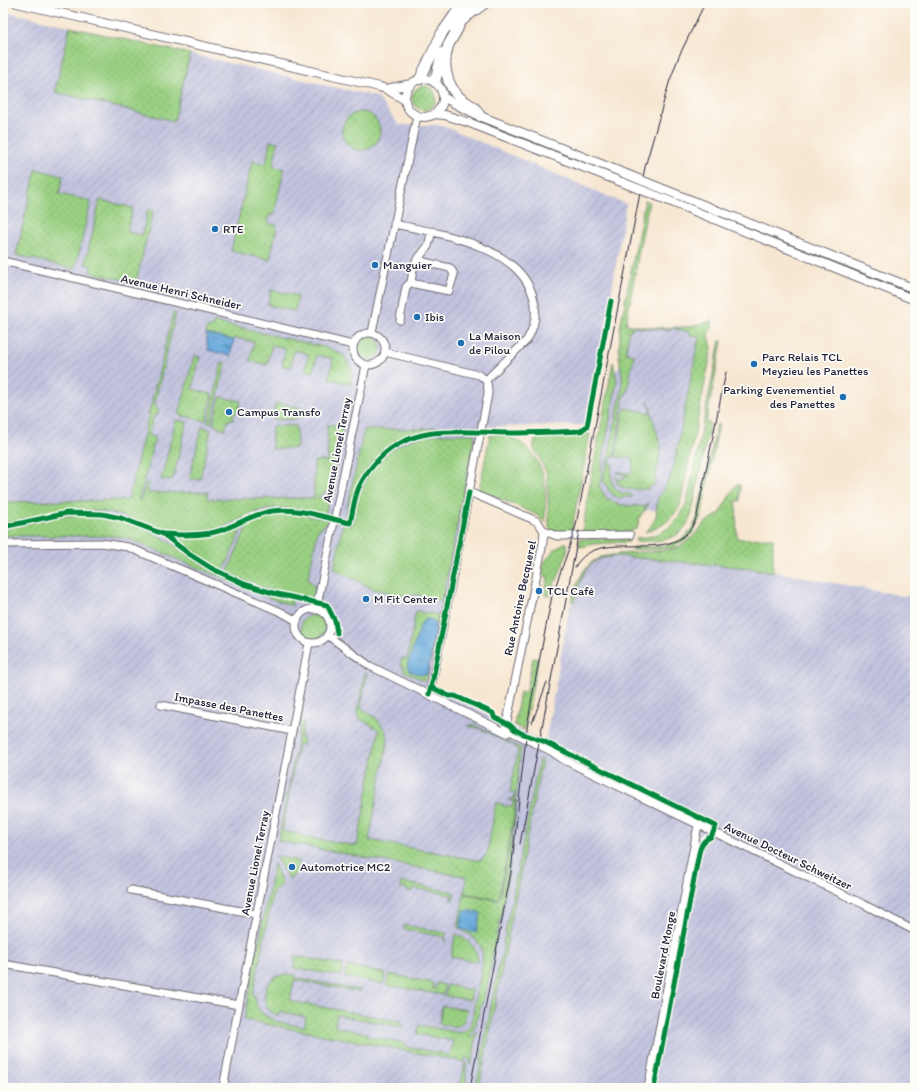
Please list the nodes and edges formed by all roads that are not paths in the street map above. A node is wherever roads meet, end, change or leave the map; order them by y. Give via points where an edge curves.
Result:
1 (18, 3) edge
2 (469, 3) edge
3 (485, 3) edge
4 (459, 25) junction
5 (415, 81) junction
6 (435, 82) junction
7 (386, 88) junction
8 (443, 97) junction
9 (405, 100) junction
10 (434, 114) junction
11 (417, 116) junction
12 (480, 116) junction
13 (394, 224) junction
14 (432, 232) junction
15 (419, 258) junction
16 (3, 261) edge
17 (411, 282) junction
18 (915, 289) edge
19 (915, 300) edge
20 (400, 320) dead end
21 (372, 332) junction
22 (353, 345) junction
23 (385, 352) junction
24 (366, 365) junction
25 (486, 380) junction
26 (469, 492) junction
27 (544, 531) junction
28 (630, 536) dead end
29 (3, 544) edge
30 (316, 610) junction
31 (297, 621) junction
32 (327, 635) junction
33 (309, 643) junction
34 (428, 694) junction
35 (161, 705) dead end
36 (292, 731) junction
37 (505, 731) junction
38 (698, 825) junction
39 (131, 890) dead end
40 (256, 914) junction
41 (915, 931) edge
42 (3, 964) edge
43 (239, 1005) junction
44 (223, 1088) edge
45 (648, 1088) edge

1 - 7 main road
2 - 5 highway via 456,13 442,33
3 - 4 highway
4 - 6 highway via 455,27 445,44
4 - 12 highway via 448,47 445,62 447,76 459,97 476,108
5 - 6 main road
5 - 7 main road
5 - 9 main road via 406,91
6 - 8 main road via 440,86
7 - 9 main road
8 - 10 main road via 441,106
8 - 12 main road
9 - 11 main road via 409,110
10 - 11 main road
10 - 19 main road, bridge via 470,123
11 - 13 street
12 - 18 main road, bridge
13 - 14 street
13 - 21 street
14 - 15 street via 428,246
14 - 25 street via 472,243 497,255 514,267 532,292 536,307 535,319 527,340
15 - 17 street via 414,264
15 - 17 street via 424,262 450,268 454,274 449,291
16 - 22 street, Avenue Henri Schneider
17 - 20 street via 406,287
21 - 22 street via 362,334
21 - 23 street via 381,337
22 - 24 street via 357,360
23 - 24 street via 380,361
23 - 25 street via 479,375
24 - 30 street, Avenue Lionel Terray
25 - 26 street via 488,394
26 - 27 street, Rue Antoine Becquerel via 532,518
26 - 34 street
27 - 28 street via 557,536
27 - 37 street, Rue Antoine Becquerel
29 - 31 street via 102,543 128,547
30 - 31 street via 302,613
30 - 32 street via 328,620
31 - 33 street via 296,627 300,637
32 - 33 street via 322,641
32 - 34 street, Avenue Docteur Schweitzer via 370,666
33 - 36 street, Avenue Lionel Terray
34 - 37 street, Avenue Docteur Schweitzer
35 - 36 street, Impasse des Panettes
36 - 40 street, Avenue Lionel Terray
37 - 38 street, Avenue Docteur Schweitzer via 549,755
38 - 41 street, Avenue Docteur Schweitzer
38 - 45 street, Boulevard Monge
39 - 40 street
40 - 43 street, Avenue Lionel Terray
42 - 43 street
43 - 44 street, Avenue Lionel Terray

